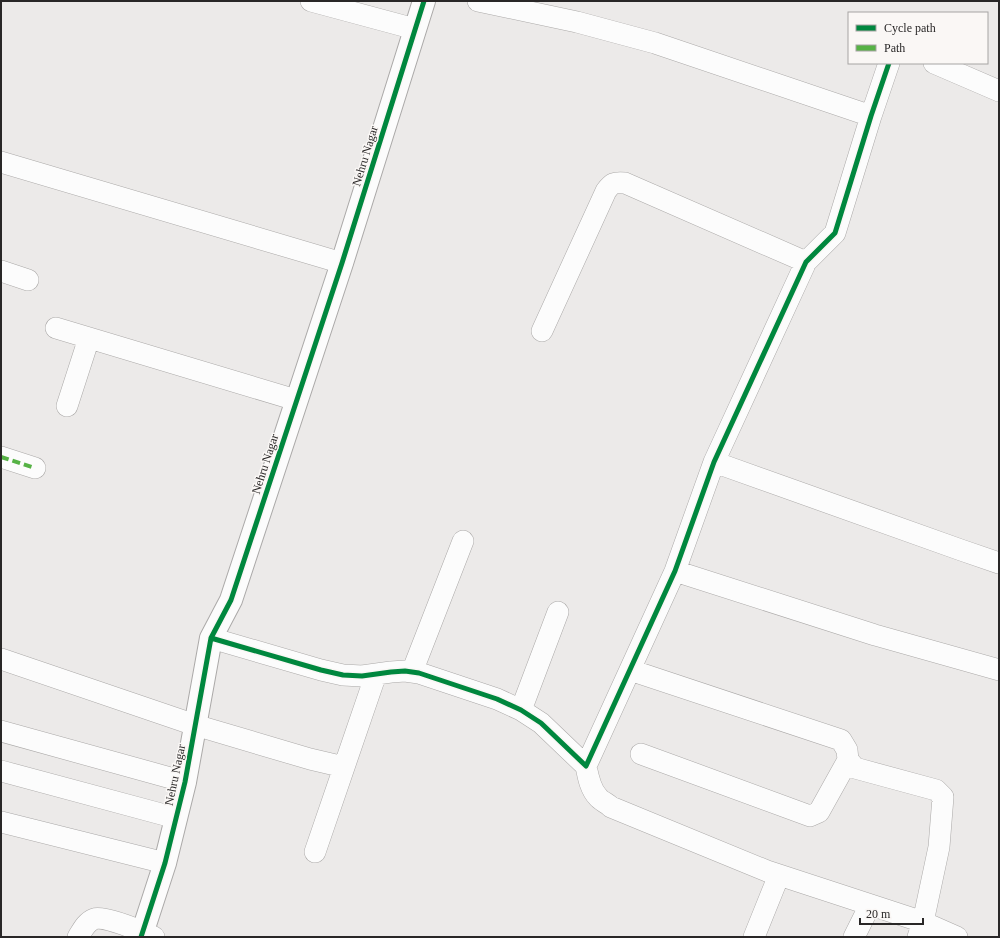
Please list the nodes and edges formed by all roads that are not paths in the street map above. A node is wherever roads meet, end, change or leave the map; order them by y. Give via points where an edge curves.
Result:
1 (311, 1) edge
2 (424, 1) edge
3 (478, 1) edge
4 (551, 8) edge
5 (415, 29) junction
6 (889, 64) edge
7 (936, 64) edge
8 (999, 92) edge
9 (871, 116) junction
10 (1, 162) edge
11 (806, 262) junction
12 (342, 263) junction
13 (1, 271) edge
14 (28, 280) dead end
15 (56, 328) dead end
16 (542, 331) dead end
17 (89, 338) junction
18 (296, 400) junction
19 (67, 406) dead end
20 (1, 457) edge
21 (714, 462) junction
22 (35, 468) dead end
23 (463, 541) dead end
24 (999, 563) edge
25 (675, 571) junction
26 (558, 612) dead end
27 (211, 638) junction
28 (1, 659) edge
29 (630, 670) junction
30 (999, 670) edge
31 (412, 672) junction
32 (376, 674) junction
33 (521, 710) junction
34 (195, 724) junction
35 (1, 731) edge
36 (641, 754) dead end
37 (848, 760) junction
38 (586, 766) junction
39 (344, 767) junction
40 (1, 771) edge
41 (185, 782) junction
42 (176, 818) junction
43 (1, 822) edge
44 (315, 852) dead end
45 (165, 863) junction
46 (779, 875) junction
47 (870, 905) junction
48 (920, 930) edge
49 (146, 935) edge
50 (78, 937) edge
51 (754, 937) edge
52 (854, 937) edge
53 (957, 937) edge

1 - 5 street
2 - 5 street, Nehru Nagar
3 - 4 street
4 - 9 street via 577,22 655,43
5 - 12 street, Nehru Nagar
6 - 9 street
7 - 8 street
9 - 11 street via 835,233
10 - 12 street
11 - 16 street via 625,184 614,183 606,192
11 - 21 street
12 - 18 street, Nehru Nagar
13 - 14 street
15 - 17 street
17 - 18 street
17 - 19 street
18 - 27 street, Nehru Nagar via 231,600
20 - 22 street
21 - 24 street
21 - 25 street
23 - 31 street
25 - 29 street
25 - 30 street via 875,636
26 - 33 street
27 - 32 street via 328,672 362,676
27 - 34 street, Nehru Nagar
28 - 34 street
29 - 37 street via 841,740 847,750
29 - 38 street
31 - 32 street
31 - 33 street via 497,699
32 - 39 street
33 - 38 street via 541,723
34 - 39 street
34 - 41 street, Nehru Nagar
35 - 41 street
36 - 37 street via 810,816 819,812
37 - 48 street via 855,768 936,790 943,797 939,847
38 - 46 street via 593,789 598,797 611,806
39 - 44 street
40 - 42 street
41 - 42 street, Nehru Nagar
42 - 45 street, Nehru Nagar
43 - 45 street
45 - 49 street, Nehru Nagar
46 - 47 street
46 - 51 street
47 - 48 street
47 - 52 street
48 - 53 street
49 - 50 street via 108,919 97,918 88,922

